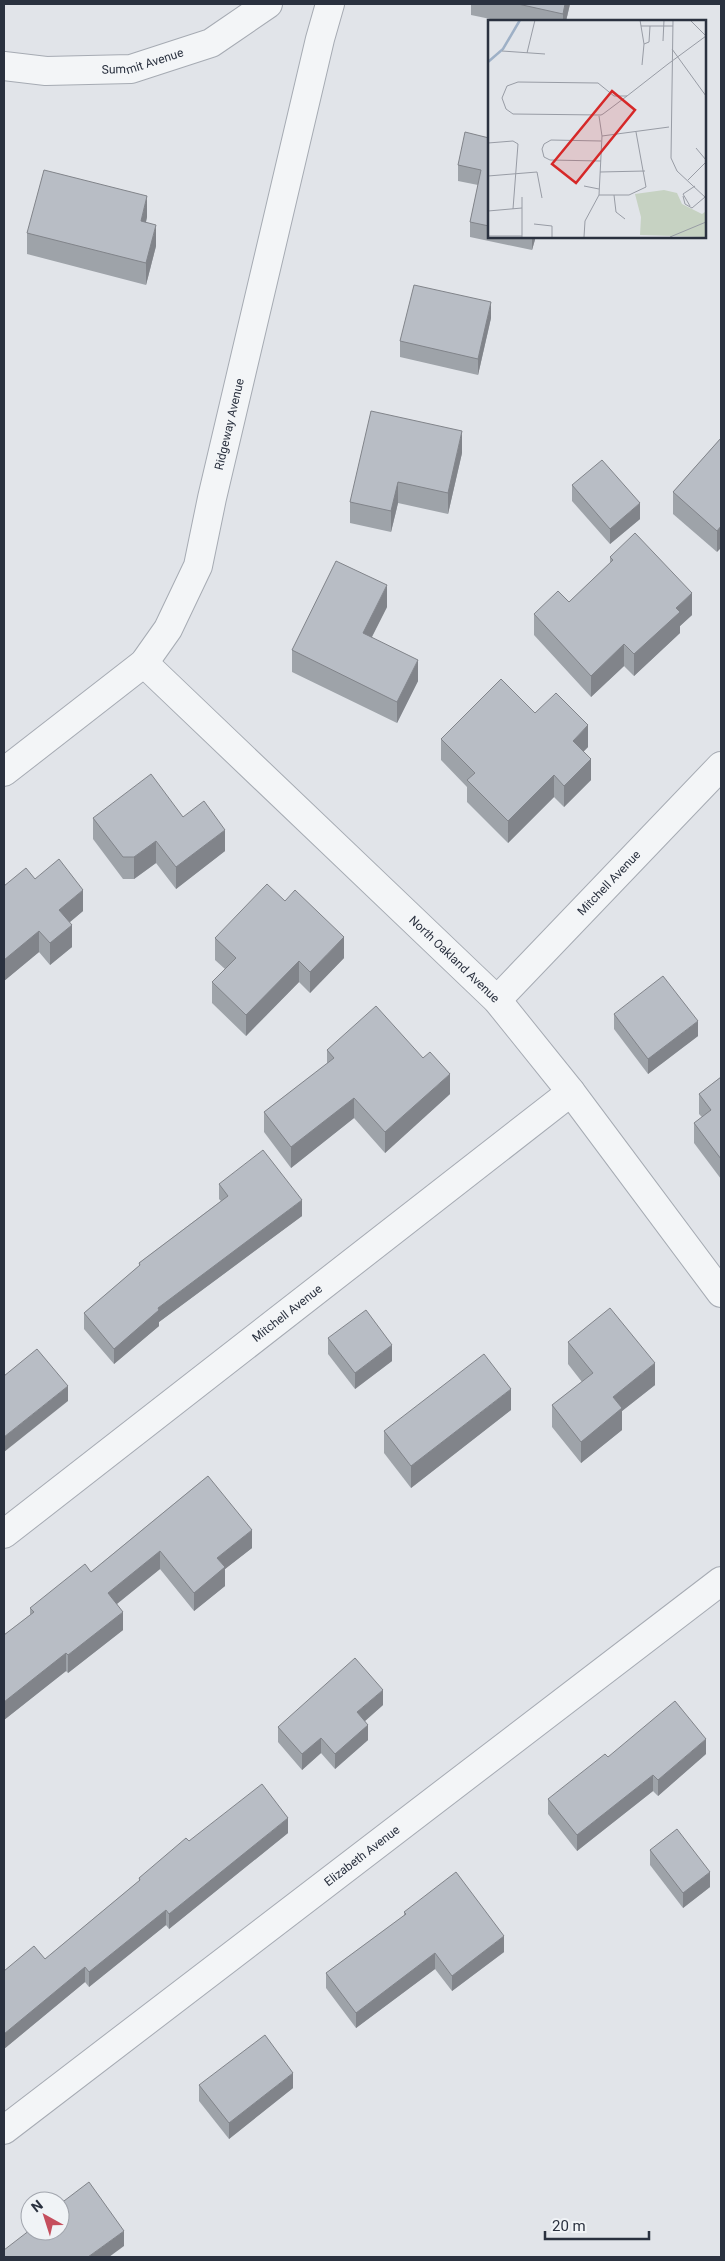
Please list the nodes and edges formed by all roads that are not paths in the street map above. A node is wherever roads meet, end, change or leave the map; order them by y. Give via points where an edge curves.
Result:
1 (268, 4) edge
2 (330, 4) edge
3 (4, 66) edge
4 (144, 663) junction
5 (721, 766) edge
6 (4, 772) edge
7 (497, 1000) junction
8 (571, 1092) junction
9 (721, 1294) edge
10 (4, 1534) edge
11 (721, 1581) edge
12 (4, 2130) edge

1 - 3 street, Summit Avenue via 211,43 131,69 46,71
2 - 4 street, Ridgeway Avenue via 198,566 168,629
4 - 6 street, Ridgeway Avenue
4 - 7 street, North Oakland Avenue
5 - 7 street, Mitchell Avenue
7 - 8 street, North Oakland Avenue
8 - 9 street, North Oakland Avenue
8 - 10 street, Mitchell Avenue
11 - 12 street, Elizabeth Avenue

